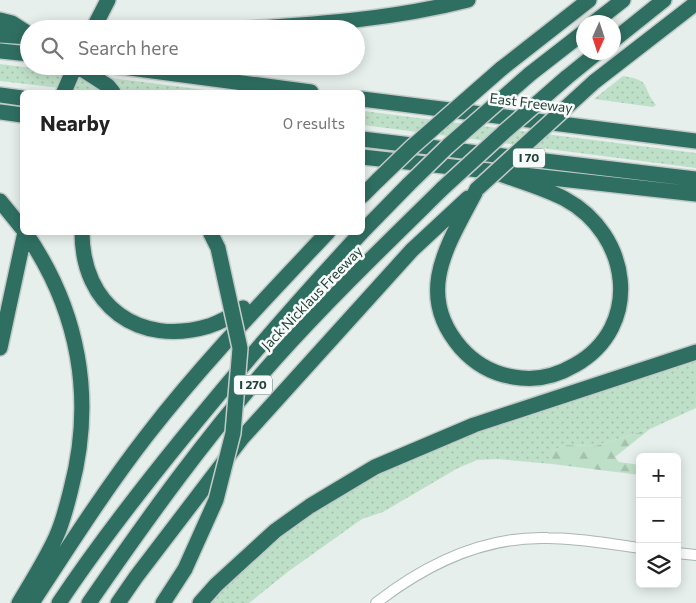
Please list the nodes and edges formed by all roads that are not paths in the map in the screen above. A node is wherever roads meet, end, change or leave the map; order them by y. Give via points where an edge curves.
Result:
1 (468, 0) edge
2 (589, 0) edge
3 (623, 0) edge
4 (664, 0) edge
5 (696, 3) edge
6 (105, 5) edge
7 (604, 15) edge
8 (0, 20) edge
9 (98, 20) edge
10 (363, 20) edge
11 (20, 29) edge
12 (621, 34) edge
13 (0, 35) edge
14 (20, 36) edge
15 (576, 38) edge
16 (0, 50) edge
17 (20, 53) edge
18 (588, 60) edge
19 (72, 75) edge
20 (90, 75) edge
21 (183, 75) edge
22 (65, 90) edge
23 (111, 90) edge
24 (296, 90) edge
25 (0, 96) edge
26 (20, 98) edge
27 (365, 99) edge
28 (0, 112) edge
29 (20, 114) edge
30 (365, 139) edge
31 (696, 141) edge
32 (365, 157) edge
33 (497, 173) junction
34 (696, 179) edge
35 (477, 189) junction
36 (365, 193) edge
37 (696, 194) edge
38 (0, 201) edge
39 (20, 226) edge
40 (365, 229) edge
41 (24, 235) edge
42 (27, 235) edge
43 (82, 235) edge
44 (212, 235) edge
45 (325, 235) edge
46 (359, 235) edge
47 (289, 273) junction
48 (0, 348) edge
49 (696, 352) edge
50 (636, 548) edge
51 (681, 553) edge
52 (696, 555) edge
53 (19, 603) edge
54 (32, 603) edge
55 (59, 603) edge
56 (89, 603) edge
57 (118, 603) edge
58 (163, 603) edge
59 (200, 603) edge
60 (376, 603) edge

1 - 10 highway
2 - 36 highway, bridge via 501,69
3 - 7 highway
4 - 12 highway
5 - 35 highway, bridge via 594,82
6 - 9 highway
8 - 11 highway
13 - 14 highway
15 - 40 highway, Jack Nicklaus Freeway / I 270, bridge via 461,134
16 - 17 highway
18 - 56 highway, Jack Nicklaus Freeway / I 270, bridge via 442,188 308,323 166,493
19 - 22 highway
20 - 23 highway
21 - 24 highway
25 - 26 highway
27 - 31 highway, East Freeway
28 - 29 highway
30 - 34 highway, I 70
32 - 33 highway
33 - 35 highway via 565,199 602,231 616,258 621,290 615,320 594,352 568,370 541,378 505,376 467,355 447,328 438,304 439,271 446,247
33 - 37 highway
35 - 57 highway via 412,250 242,438
38 - 39 highway
41 - 48 highway
42 - 53 highway via 56,285 67,312 82,382 82,425 78,463 57,535
43 - 47 highway via 88,271 102,299 119,315 153,329 172,331 212,325 254,302
44 - 58 highway, bridge via 218,248 240,348 233,434 216,500 185,569
45 - 47 highway
46 - 55 highway, Jack Nicklaus Freeway / I 270 via 200,416 146,483
47 - 54 highway via 147,435
49 - 59 highway via 474,425 375,467 275,531
50 - 60 street via 548,538 526,538 480,547 458,553 428,569
51 - 52 street

